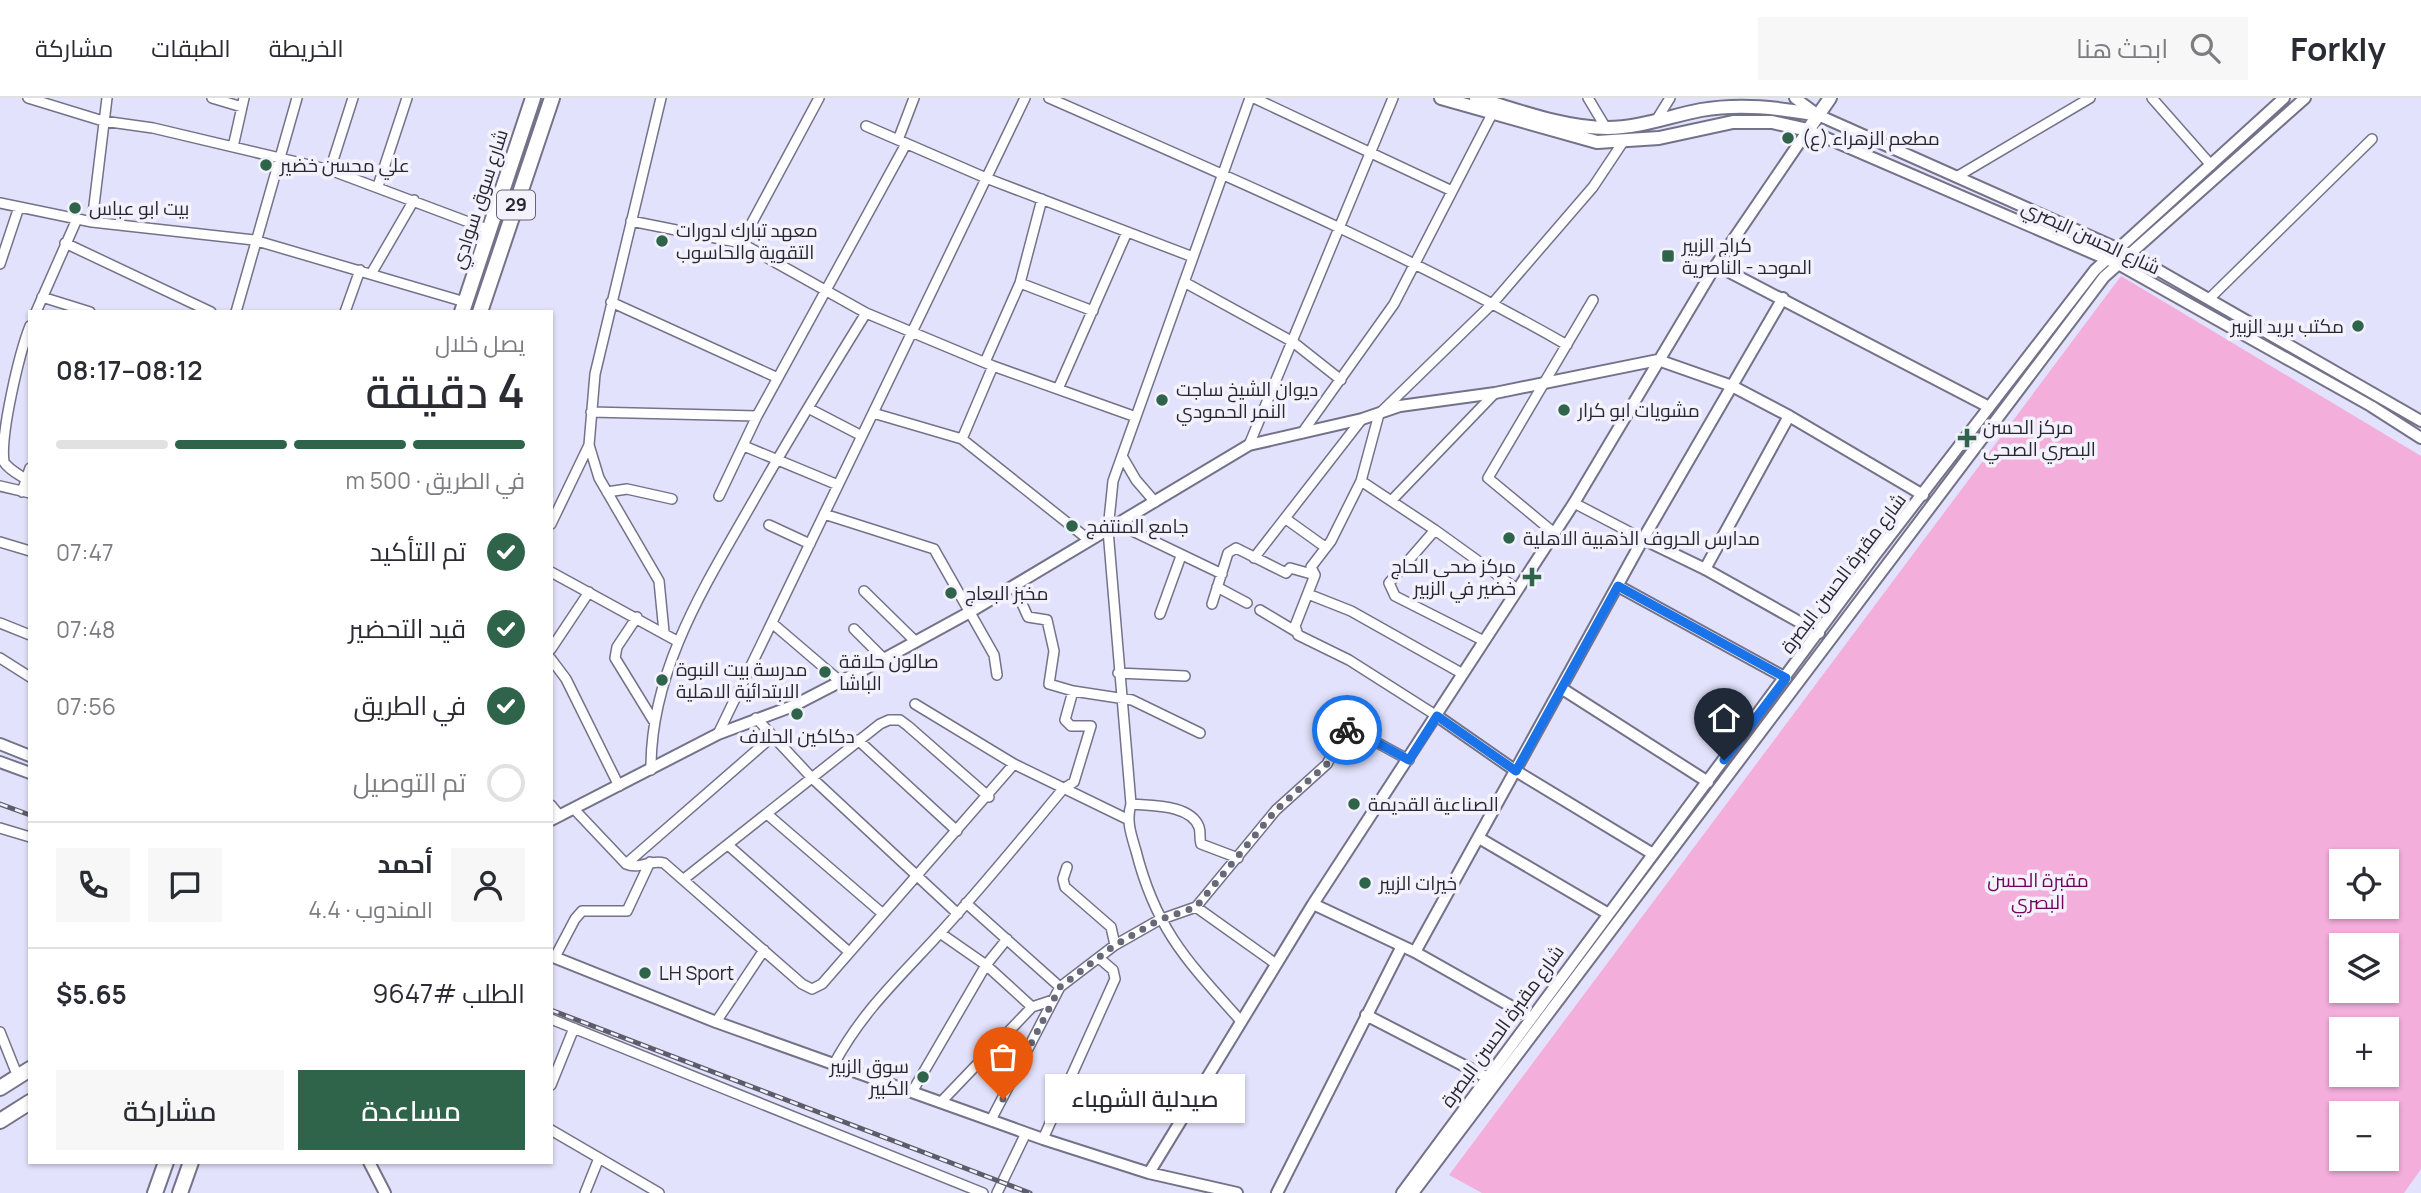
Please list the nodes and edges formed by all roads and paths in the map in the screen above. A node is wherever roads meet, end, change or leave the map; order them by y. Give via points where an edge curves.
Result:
1 (28, 98) edge
2 (107, 98) edge
3 (212, 98) edge
4 (296, 98) edge
5 (353, 98) edge
6 (407, 98) edge
7 (533, 98) edge
8 (552, 98) edge
9 (661, 98) edge
10 (819, 98) edge
11 (914, 98) edge
12 (1024, 98) edge
13 (1049, 98) edge
14 (1252, 98) edge
15 (1393, 98) edge
16 (1441, 98) edge
17 (1476, 98) edge
18 (1588, 98) edge
19 (1670, 98) edge
20 (1795, 98) edge
21 (1830, 98) edge
22 (2091, 98) edge
23 (2152, 98) edge
24 (2284, 98) edge
25 (2305, 98) edge
26 (243, 102) edge
27 (1492, 114) junction
28 (1818, 115) junction
29 (1657, 119) junction
30 (103, 121) junction
31 (866, 127) dead end
32 (1606, 128) junction
33 (1808, 130) junction
34 (2372, 139) dead end
35 (902, 142) junction
36 (1622, 142) junction
37 (233, 147) junction
38 (1371, 152) junction
39 (279, 156) junction
40 (2211, 165) junction
41 (330, 170) junction
42 (1223, 174) junction
43 (1958, 176) junction
44 (986, 178) junction
45 (379, 187) junction
46 (1452, 191) junction
47 (1042, 199) junction
48 (414, 201) junction
49 (0, 203) edge
50 (19, 207) junction
51 (77, 219) junction
52 (631, 221) junction
53 (92, 222) junction
54 (487, 229) junction
55 (1339, 229) junction
56 (1127, 232) junction
57 (254, 240) junction
58 (65, 243) junction
59 (741, 243) junction
60 (2119, 249) junction
61 (2130, 254) junction
62 (1193, 257) junction
63 (2106, 259) junction
64 (0, 264) edge
65 (2118, 264) junction
66 (1413, 265) junction
67 (1716, 265) junction
68 (360, 270) junction
69 (371, 274) junction
70 (1184, 282) junction
71 (1020, 283) junction
72 (826, 291) junction
73 (41, 297) junction
74 (1783, 298) junction
75 (2210, 298) junction
76 (1593, 300) dead end
77 (611, 302) junction
78 (1493, 303) junction
79 (464, 307) edge
80 (37, 310) edge
81 (84, 310) edge
82 (207, 310) edge
83 (236, 310) edge
84 (346, 310) edge
85 (481, 310) edge
86 (1093, 311) junction
87 (866, 313) junction
88 (28, 331) edge
89 (913, 331) junction
90 (1293, 342) junction
91 (1567, 345) junction
92 (1658, 360) junction
93 (989, 364) junction
94 (0, 372) edge
95 (10, 376) junction
96 (778, 378) junction
97 (1341, 380) junction
98 (1545, 382) junction
99 (1732, 386) junction
100 (1058, 389) junction
101 (1495, 393) junction
102 (1989, 407) junction
103 (808, 408) junction
104 (590, 412) junction
105 (873, 413) junction
106 (1379, 414) junction
107 (757, 416) junction
108 (1789, 416) junction
109 (1136, 417) junction
110 (2420, 417) edge
111 (1362, 419) junction
112 (1, 425) edge
113 (1302, 434) junction
114 (862, 436) junction
115 (2421, 438) edge
116 (962, 439) junction
117 (589, 445) junction
118 (1249, 445) junction
119 (744, 446) junction
120 (1122, 456) junction
121 (777, 459) junction
122 (28, 474) edge
123 (26, 479) junction
124 (1362, 481) junction
125 (838, 485) junction
126 (0, 486) edge
127 (26, 492) edge
128 (607, 492) junction
129 (1923, 495) junction
130 (719, 496) dead end
131 (672, 499) dead end
132 (1392, 500) junction
133 (1154, 502) junction
134 (1574, 503) junction
135 (824, 513) junction
136 (1286, 519) junction
137 (553, 520) edge
138 (769, 524) dead end
139 (1113, 527) junction
140 (1435, 530) junction
141 (1553, 532) junction
142 (1643, 539) junction
143 (1089, 540) junction
144 (1, 544) edge
145 (810, 544) junction
146 (1325, 547) junction
147 (28, 551) edge
148 (1875, 555) junction
149 (1181, 556) junction
150 (1254, 558) junction
151 (1889, 564) junction
152 (1705, 569) junction
153 (553, 573) edge
154 (1222, 574) junction
155 (1315, 575) junction
156 (1014, 586) junction
157 (1618, 586) junction
158 (1217, 587) junction
159 (1517, 589) junction
160 (589, 592) junction
161 (864, 592) dead end
162 (1308, 594) junction
163 (1247, 603) dead end
164 (1212, 604) dead end
165 (1260, 610) dead end
166 (970, 612) junction
167 (1160, 614) dead end
168 (637, 617) junction
169 (0, 623) edge
170 (772, 623) junction
171 (854, 629) dead end
172 (1295, 631) junction
173 (664, 632) junction
174 (1819, 633) junction
175 (28, 634) edge
176 (677, 641) junction
177 (915, 641) junction
178 (1484, 641) junction
179 (553, 646) edge
180 (0, 658) edge
181 (884, 659) junction
182 (553, 662) edge
183 (1118, 673) junction
184 (1463, 674) junction
185 (997, 675) dead end
186 (28, 676) edge
187 (1185, 676) dead end
188 (1786, 678) junction
189 (841, 682) junction
190 (1560, 688) junction
191 (1073, 691) junction
192 (1120, 698) junction
193 (915, 704) dead end
194 (1437, 716) junction
195 (756, 718) junction
196 (653, 720) junction
197 (1200, 733) dead end
198 (718, 734) junction
199 (773, 736) junction
200 (1741, 737) junction
201 (858, 740) junction
202 (0, 744) edge
203 (1753, 745) junction
204 (28, 755) edge
205 (1409, 760) junction
206 (0, 762) edge
207 (1014, 764) junction
208 (651, 770) junction
209 (1516, 771) junction
210 (28, 772) edge
211 (812, 778) junction
212 (1707, 782) junction
213 (619, 786) junction
214 (1063, 789) junction
215 (989, 797) junction
216 (1131, 804) junction
217 (574, 809) junction
218 (766, 814) junction
219 (555, 818) edge
220 (1127, 819) junction
221 (0, 828) edge
222 (957, 831) junction
223 (28, 836) edge
224 (1479, 838) junction
225 (728, 845) junction
226 (1653, 854) junction
227 (1238, 859) junction
228 (650, 862) junction
229 (626, 864) junction
230 (1067, 867) dead end
231 (917, 875) junction
232 (684, 879) junction
233 (966, 903) junction
234 (1312, 904) junction
235 (1196, 907) junction
236 (1607, 913) junction
237 (883, 914) junction
238 (958, 914) junction
239 (1159, 920) junction
240 (940, 933) junction
241 (1007, 939) junction
242 (1115, 945) junction
243 (1402, 946) junction
244 (764, 950) junction
245 (849, 952) junction
246 (1415, 952) junction
247 (553, 957) edge
248 (1099, 958) junction
249 (1276, 964) junction
250 (986, 965) junction
251 (1060, 987) junction
252 (1053, 1000) junction
253 (1031, 1007) junction
254 (1366, 1015) junction
255 (1530, 1017) junction
256 (553, 1020) edge
257 (1240, 1020) junction
258 (716, 1022) junction
259 (574, 1028) junction
260 (0, 1032) edge
261 (834, 1064) junction
262 (24, 1073) edge
263 (1486, 1077) junction
264 (553, 1080) edge
265 (0, 1088) edge
266 (912, 1092) junction
267 (940, 1102) junction
268 (28, 1103) edge
269 (0, 1121) edge
270 (991, 1121) junction
271 (553, 1130) edge
272 (1026, 1133) junction
273 (1043, 1139) junction
274 (599, 1158) junction
275 (165, 1164) edge
276 (190, 1164) edge
277 (370, 1164) edge
278 (1149, 1173) junction
279 (155, 1193) edge
280 (180, 1193) edge
281 (384, 1193) edge
282 (585, 1193) edge
283 (659, 1193) edge
284 (984, 1193) edge
285 (997, 1193) edge
286 (1237, 1193) edge
287 (1277, 1193) edge
288 (1402, 1193) edge
289 (1413, 1193) edge

1 - 30 street
2 - 30 street
3 - 26 street
4 - 39 street
5 - 41 street
6 - 45 street
7 - 54 main road, شارع سوق سوادي / 29
8 - 85 main road, شارع سوق سوادي / 29
9 - 52 street
10 - 59 street
11 - 35 street
12 - 44 street
13 - 42 street
14 - 38 street
14 - 42 street
15 - 38 street
16 - 27 main road
17 - 32 main road via 1582,127
18 - 32 street
19 - 29 street
20 - 28 street, شارع الحسن البصري
21 - 28 main road
22 - 43 street
23 - 40 street
24 - 40 street, شارع مقبرة الحسن البصرة
25 - 61 street, شارع مقبرة الحسن البصرة
26 - 37 street
27 - 36 main road via 1575,138
27 - 46 street
28 - 29 main road via 1741,106
28 - 33 main road
28 - 43 street, شارع الحسن البصري
29 - 32 main road
30 - 37 street
30 - 53 street
31 - 35 street
33 - 36 main road via 1772,122 1733,122
33 - 63 street, شارع الحسن البصري
33 - 67 street
34 - 75 street
35 - 44 street
35 - 72 street
36 - 78 street via 1593,187
37 - 39 street
38 - 46 street
38 - 55 street
39 - 41 street
39 - 57 street
40 - 60 street, شارع مقبرة الحسن البصرة
41 - 45 street
42 - 55 street
42 - 62 street
43 - 60 street, شارع الحسن البصري
44 - 47 street
44 - 89 street
45 - 48 street
46 - 66 street
47 - 56 street
47 - 71 street
48 - 54 street
48 - 69 street
49 - 50 street
50 - 51 street
50 - 64 street
51 - 53 street
51 - 58 street
52 - 59 street
52 - 77 street
53 - 57 street
54 - 79 main road, شارع سوق سوادي / 29
55 - 66 street
55 - 90 street
56 - 62 street
56 - 86 street
57 - 68 street
57 - 83 street
58 - 73 street
58 - 82 street
59 - 72 street
60 - 61 street, شارع الحسن البصري
60 - 63 street, شارع مقبرة الحسن البصرة
61 - 65 street, شارع مقبرة الحسن البصرة
61 - 75 street, شارع الحسن البصري
62 - 70 street
63 - 65 street, شارع الحسن البصري
63 - 102 street, شارع مقبرة الحسن البصرة
65 - 115 street, شارع الحسن البصري
65 - 151 street, شارع مقبرة الحسن البصرة
66 - 78 street
66 - 97 street via 1394,304
67 - 74 street
67 - 92 street
68 - 69 street
68 - 84 street
69 - 79 street
70 - 90 street
70 - 109 street
71 - 86 street
71 - 93 street
72 - 87 street
72 - 96 street
73 - 80 street
73 - 81 street
74 - 99 street
74 - 102 street
75 - 110 street, شارع الحسن البصري
76 - 91 street
77 - 96 street
77 - 104 street
78 - 91 street
78 - 106 street
86 - 100 street
87 - 89 street
87 - 103 street
88 - 95 street
89 - 93 street
89 - 105 street
90 - 97 street
90 - 118 street
91 - 98 street
92 - 98 street
92 - 99 street
92 - 134 street
93 - 100 street
93 - 116 street
94 - 95 street
95 - 112 street
96 - 107 street
97 - 113 street
98 - 101 street
98 - 141 street via 1488,478
99 - 108 street
99 - 142 street
100 - 109 street
101 - 106 street via 1401,406
101 - 132 street
102 - 129 street, شارع مقبرة الحسن البصرة
103 - 114 street
103 - 121 street
104 - 107 street
104 - 117 street
105 - 114 street
105 - 116 street
106 - 111 street
106 - 124 street
107 - 119 street
108 - 129 street
108 - 152 street
109 - 120 street
111 - 113 street
111 - 136 street
112 - 123 street via 5,462
113 - 118 street
114 - 125 street
116 - 143 street
117 - 128 street
117 - 137 street
118 - 133 street
119 - 121 street
119 - 130 street
120 - 133 street
120 - 139 street via 1113,481
121 - 125 street
121 - 176 street
122 - 123 street
123 - 127 street
124 - 132 street
124 - 146 street
125 - 135 street
126 - 127 street
128 - 131 street via 627,489
128 - 173 street via 659,581
129 - 148 street, شارع مقبرة الحسن البصرة
132 - 140 street
133 - 139 street
134 - 141 street
134 - 142 street
135 - 145 street
135 - 166 street via 934,549
136 - 146 street
136 - 150 street
138 - 145 street
139 - 143 street
139 - 149 street
139 - 183 street
140 - 159 street
140 - 178 street via 1389,583 1391,590 1420,610
141 - 159 street
142 - 152 street
142 - 157 street
143 - 156 street
144 - 147 street
145 - 170 street
146 - 155 street via 1311,567
148 - 151 street
148 - 174 street, شارع مقبرة الحسن البصرة
149 - 154 street
149 - 167 street
150 - 154 street via 1232,549
150 - 155 street via 1286,573 1290,568
151 - 203 street, شارع مقبرة الحسن البصرة
152 - 174 street
153 - 160 street
154 - 158 street
155 - 162 street
156 - 166 street
156 - 191 street via 1028,617 1047,620 1054,651 1049,684
157 - 188 street
157 - 190 street
158 - 163 street
158 - 164 street
159 - 178 street
160 - 168 street
160 - 179 street
161 - 177 street
162 - 172 street
162 - 184 street via 1351,611
165 - 172 street
166 - 177 street
166 - 185 street via 997,663
168 - 173 street
168 - 196 street via 615,658
169 - 175 street
170 - 189 street
170 - 198 street
171 - 181 street
172 - 194 street
173 - 176 street
174 - 188 street, شارع مقبرة الحسن البصرة
176 - 196 street
177 - 181 street
178 - 184 street
180 - 186 street
181 - 189 street
182 - 213 street
183 - 187 street
183 - 192 street
184 - 194 street
188 - 200 street, شارع مقبرة الحسن البصرة
189 - 195 street
190 - 209 street
190 - 212 street
191 - 192 street
191 - 214 street via 1065,720 1071,726 1091,726 1074,782
192 - 197 street
192 - 216 street
193 - 207 street
194 - 205 street
194 - 209 street
195 - 198 street
195 - 199 street
196 - 208 street
198 - 208 street
199 - 211 street
199 - 229 street
200 - 203 street
200 - 212 street, شارع مقبرة الحسن البصرة
201 - 211 street
201 - 215 street via 889,720 900,720
201 - 222 street
202 - 204 street
203 - 289 street, شارع مقبرة الحسن البصرة
205 - 227 street via 1352,729 1344,731 1327,764 1276,810
205 - 234 street
206 - 210 street
207 - 214 street
207 - 215 street
208 - 213 street
209 - 224 street
209 - 226 street
211 - 218 street
211 - 231 street
212 - 226 street, شارع مقبرة الحسن البصرة
213 - 217 street
214 - 220 street
214 - 233 street
215 - 222 street
216 - 220 street
216 - 227 street via 1188,814 1200,830 1202,844
217 - 219 street
217 - 229 street
218 - 225 street
218 - 237 street
220 - 239 street
221 - 223 street
222 - 231 street
224 - 236 street
224 - 246 street
225 - 232 street
225 - 245 street
226 - 236 street, شارع مقبرة الحسن البصرة
227 - 235 street
228 - 229 street
228 - 232 street via 664,863
228 - 247 street via 631,908 622,913 582,911
230 - 242 street via 1065,887 1111,927
231 - 237 street
231 - 238 street
232 - 244 street
233 - 238 street
233 - 241 street
234 - 243 street
234 - 249 street
235 - 239 street
235 - 249 street
236 - 255 street, شارع مقبرة الحسن البصرة
237 - 245 street
238 - 240 street
239 - 242 street
239 - 257 street via 1186,961
240 - 250 street
240 - 261 street via 860,1019
241 - 250 street
241 - 251 street
242 - 248 street
243 - 246 street
243 - 254 street
244 - 245 street via 813,989
244 - 258 street
246 - 255 street
247 - 258 street
248 - 251 street
248 - 273 street via 1113,970 1115,979
249 - 257 street
250 - 253 street
250 - 266 street
251 - 252 street
252 - 253 street
252 - 270 street
253 - 267 street
254 - 263 street
254 - 287 street
255 - 263 street, شارع مقبرة الحسن البصرة
256 - 259 street
257 - 278 street
258 - 261 street
259 - 264 street
259 - 284 street
260 - 262 street
261 - 266 street
262 - 265 main road
263 - 288 street, شارع مقبرة الحسن البصرة
266 - 267 street
267 - 270 street
268 - 269 main road
270 - 272 street
271 - 274 street
272 - 273 street
272 - 285 street
273 - 278 street
274 - 282 street
274 - 283 street
275 - 279 main road
276 - 280 main road
277 - 281 street
278 - 286 street

